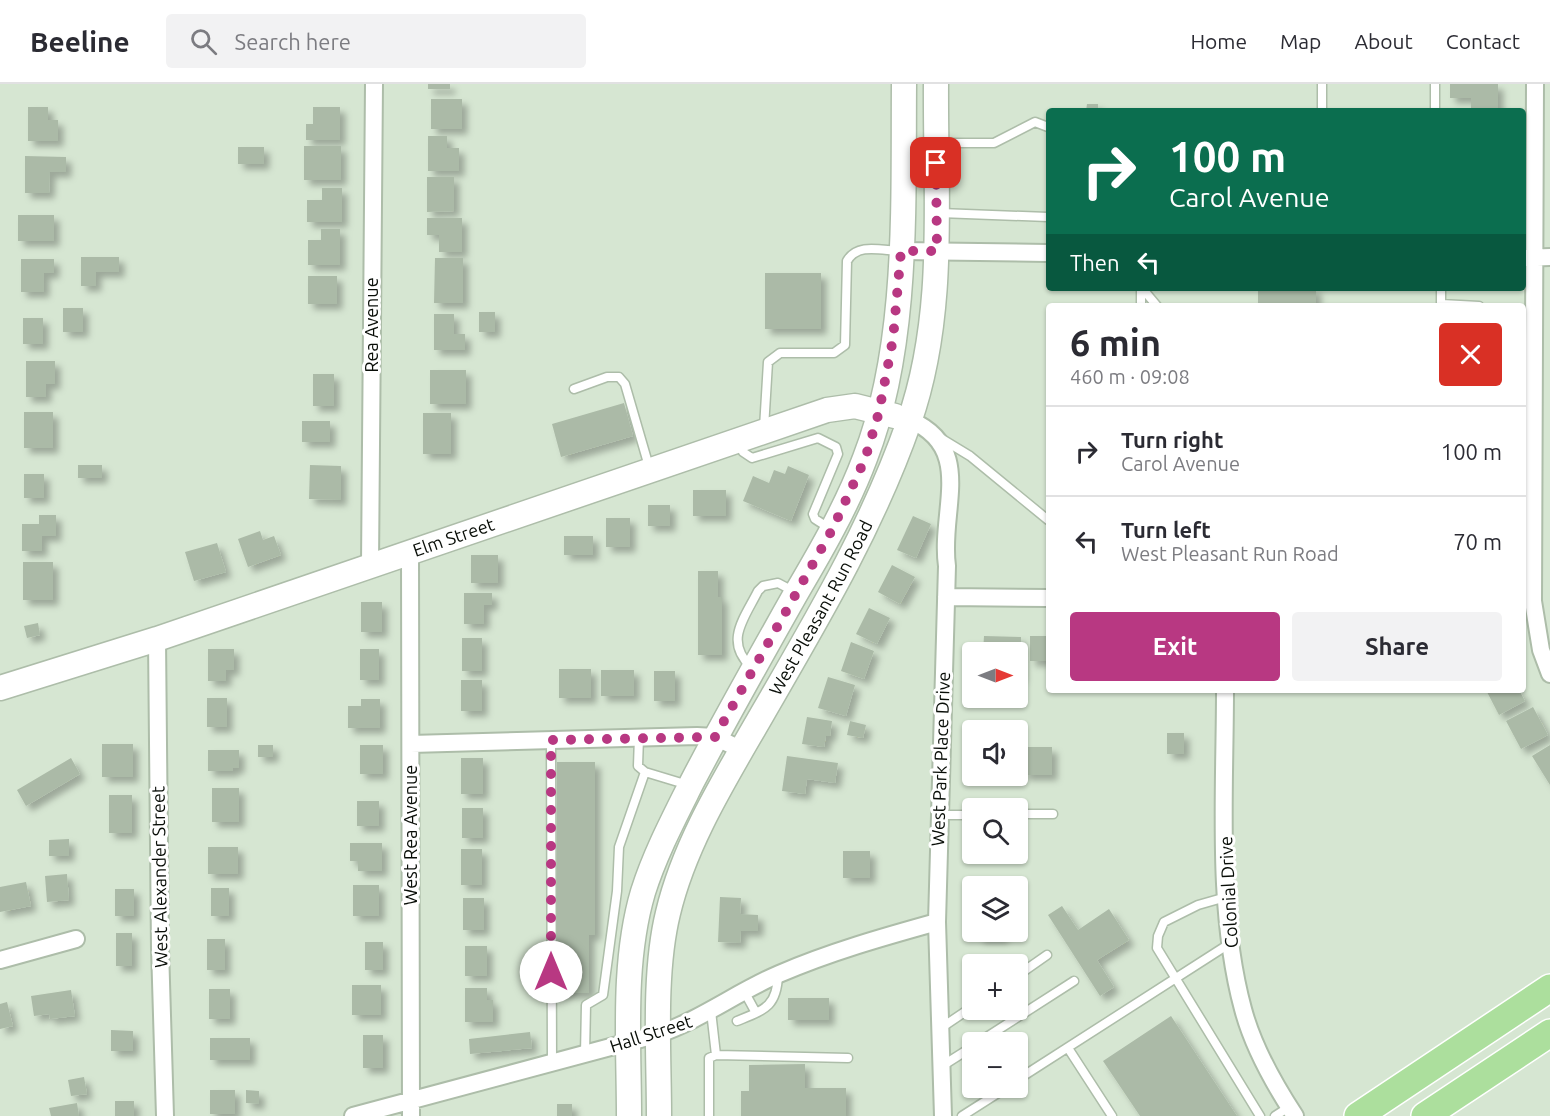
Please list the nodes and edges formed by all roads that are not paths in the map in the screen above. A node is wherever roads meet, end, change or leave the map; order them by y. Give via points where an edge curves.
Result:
1 (374, 84) edge
2 (904, 84) edge
3 (936, 84) edge
4 (1322, 84) edge
5 (1436, 84) edge
6 (1535, 84) edge
7 (1322, 108) edge
8 (1436, 108) edge
9 (1046, 126) edge
10 (936, 143) junction
11 (936, 213) junction
12 (1046, 217) edge
13 (901, 251) junction
14 (937, 251) junction
15 (1046, 253) edge
16 (1536, 258) edge
17 (1144, 291) edge
18 (1154, 303) edge
19 (574, 388) dead end
20 (879, 412) junction
21 (910, 420) junction
22 (814, 427) junction
23 (764, 431) junction
24 (936, 435) junction
25 (738, 440) junction
26 (650, 471) junction
27 (1046, 518) edge
28 (832, 530) junction
29 (1528, 548) edge
30 (410, 553) junction
31 (370, 565) junction
32 (796, 593) junction
33 (946, 597) junction
34 (1046, 598) edge
35 (1528, 601) edge
36 (157, 639) junction
37 (753, 670) junction
38 (1550, 674) edge
39 (0, 688) edge
40 (1225, 693) edge
41 (639, 737) junction
42 (715, 737) junction
43 (551, 740) junction
44 (411, 744) junction
45 (742, 750) junction
46 (645, 772) junction
47 (690, 786) junction
48 (1028, 814) edge
49 (1053, 814) dead end
50 (940, 815) junction
51 (962, 815) edge
52 (1226, 897) junction
53 (937, 922) junction
54 (76, 939) dead end
55 (1229, 944) junction
56 (1047, 955) dead end
57 (5, 959) edge
58 (1028, 968) edge
59 (778, 974) junction
60 (1176, 978) junction
61 (1074, 981) dead end
62 (1550, 988) edge
63 (744, 991) junction
64 (711, 1011) junction
65 (756, 1013) junction
66 (962, 1014) edge
67 (1506, 1018) junction
68 (737, 1021) dead end
69 (940, 1029) junction
70 (995, 1032) edge
71 (659, 1034) junction
72 (1539, 1040) edge
73 (628, 1043) junction
74 (1068, 1048) junction
75 (962, 1053) edge
76 (585, 1055) junction
77 (716, 1055) junction
78 (848, 1058) dead end
79 (552, 1064) junction
80 (942, 1066) junction
81 (1028, 1073) edge
82 (990, 1098) edge
83 (411, 1109) edge
84 (1287, 1113) edge
85 (165, 1116) edge
86 (353, 1116) edge
87 (629, 1116) edge
88 (659, 1116) edge
89 (709, 1116) edge
90 (943, 1116) edge
91 (962, 1116) edge
92 (1112, 1116) edge
93 (1260, 1116) edge
94 (1358, 1116) edge
95 (1425, 1116) edge

1 - 31 street, Rea Avenue
2 - 13 main road, West Pleasant Run Road
3 - 10 main road, West Pleasant Run Road
4 - 7 lane
5 - 8 lane
6 - 16 street
9 - 10 lane via 1035,122 994,143
10 - 11 main road, West Pleasant Run Road
11 - 12 lane
11 - 14 main road, West Pleasant Run Road
13 - 14 street
13 - 20 main road, West Pleasant Run Road via 893,339
13 - 23 lane via 852,252 847,261 845,345 840,351 780,353 768,362
14 - 15 street
14 - 21 main road, West Pleasant Run Road via 928,343
16 - 29 street
17 - 18 lane
19 - 26 lane via 619,377 625,384
20 - 21 main road, Elm Street
20 - 22 main road, Elm Street via 841,407
20 - 28 main road, West Pleasant Run Road via 865,459
21 - 24 street
21 - 45 main road, West Pleasant Run Road via 850,561
22 - 23 main road, Elm Street
22 - 25 lane via 752,458 743,452
22 - 28 lane via 836,447 838,454 813,514
23 - 25 main road, Elm Street
24 - 27 lane via 970,456
24 - 33 street, West Park Place Drive via 948,460 950,482
25 - 26 main road, Elm Street
26 - 30 main road, Elm Street
28 - 32 main road, West Pleasant Run Road
29 - 35 street
30 - 31 main road, Elm Street
30 - 44 street, West Rea Avenue
31 - 36 main road, Elm Street
32 - 37 main road, West Pleasant Run Road
32 - 37 lane via 778,583 758,591 738,630 737,643 739,655
33 - 34 street
33 - 50 street, West Park Place Drive
35 - 38 street
36 - 39 main road, Elm Street
36 - 85 street, West Alexander Street
37 - 42 main road, West Pleasant Run Road
40 - 52 street, Colonial Drive
41 - 42 street
41 - 43 street
41 - 46 lane via 638,766
42 - 45 street
42 - 47 main road, West Pleasant Run Road
43 - 44 street
43 - 79 lane
44 - 83 street, West Rea Avenue
45 - 71 main road, West Pleasant Run Road via 677,879 662,953
46 - 47 lane
46 - 76 lane via 619,847 603,995 586,1005
47 - 73 main road, West Pleasant Run Road via 664,837 643,894 630,978
48 - 49 lane
50 - 51 lane
50 - 53 street, West Park Place Drive
52 - 55 street, Colonial Drive
52 - 60 lane via 1198,905 1164,922 1157,948
53 - 59 street, Hall Street via 843,948
53 - 69 street, West Park Place Drive
54 - 57 street
55 - 60 lane
55 - 84 street, Colonial Drive via 1243,1011
56 - 58 lane
59 - 63 street, Hall Street
59 - 65 lane via 778,993 766,1009
60 - 74 lane
60 - 93 lane
61 - 70 lane
62 - 67 main road
63 - 64 street, Hall Street
63 - 65 lane
64 - 71 street, Hall Street
64 - 77 lane
65 - 68 lane
66 - 69 lane
67 - 72 main road
67 - 94 main road
69 - 80 street, West Park Place Drive
71 - 73 street, Hall Street
71 - 88 main road, West Pleasant Run Road
72 - 95 main road
73 - 76 street, Hall Street
73 - 87 main road, West Pleasant Run Road
74 - 81 lane
74 - 92 lane
75 - 80 lane
76 - 79 street, Hall Street
77 - 78 lane
77 - 89 lane via 709,1058
79 - 83 street, Hall Street
80 - 90 street, West Park Place Drive
82 - 91 lane
83 - 86 street, Hall Street

